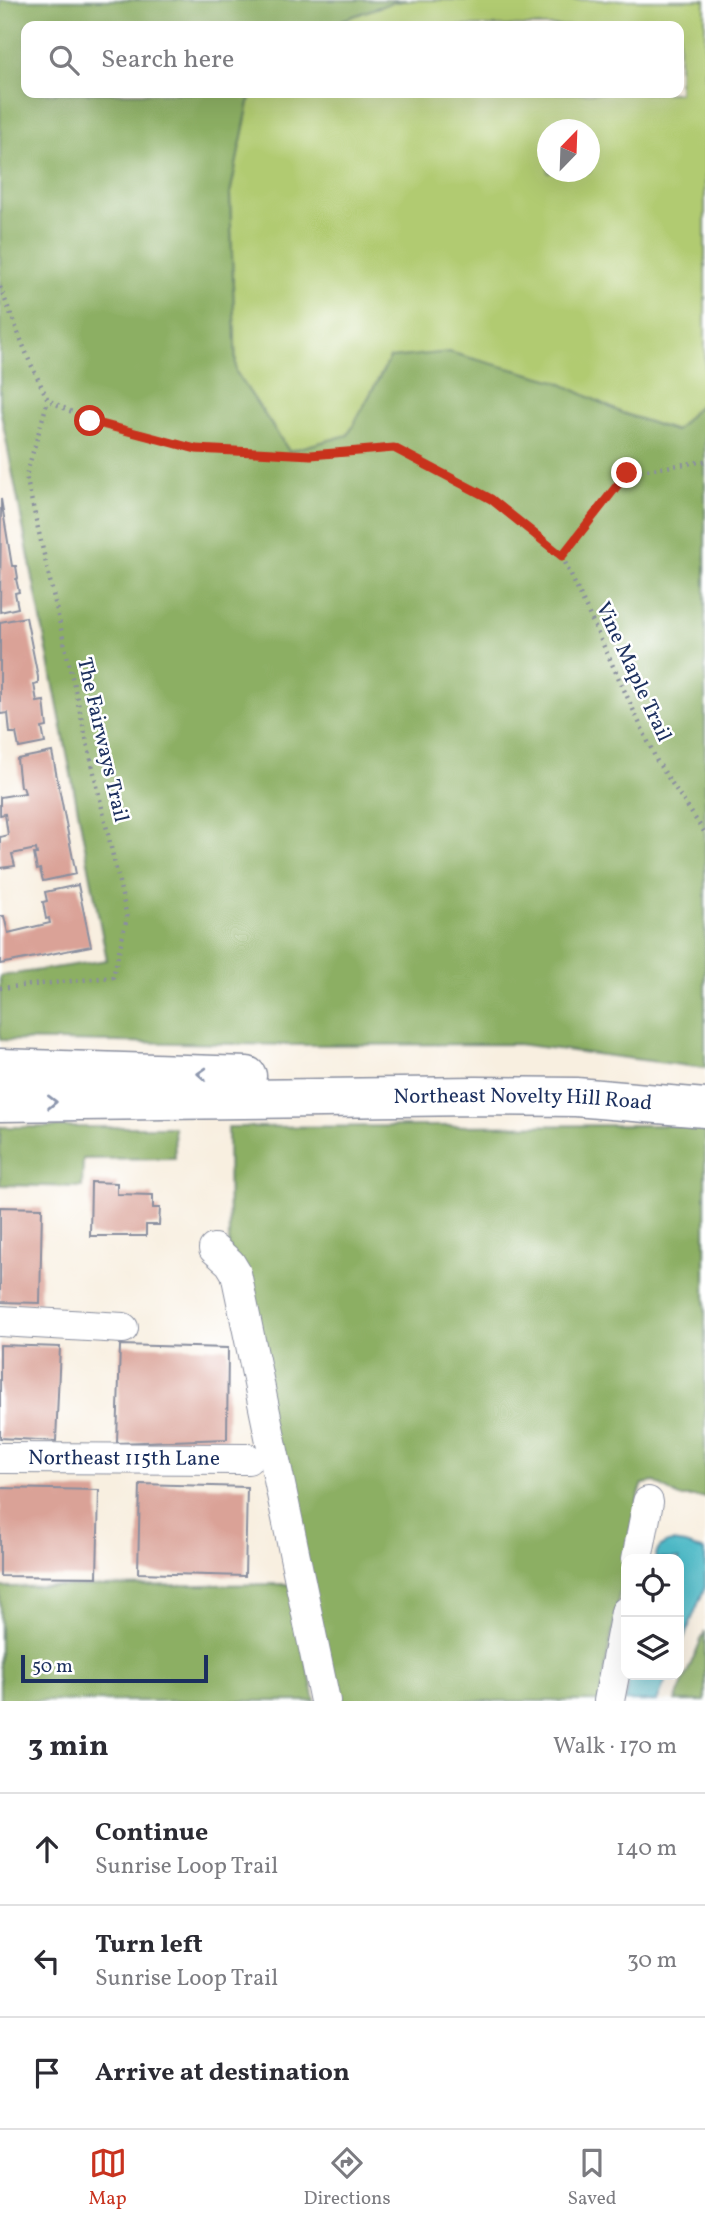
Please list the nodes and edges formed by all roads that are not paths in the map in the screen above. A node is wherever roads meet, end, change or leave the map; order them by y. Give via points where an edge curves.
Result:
1 (0, 1068) edge
2 (340, 1098) junction
3 (0, 1102) edge
4 (705, 1108) edge
5 (214, 1249) dead end
6 (0, 1321) edge
7 (123, 1328) dead end
8 (0, 1458) edge
9 (248, 1459) dead end
10 (648, 1502) dead end
11 (637, 1554) edge
12 (625, 1617) edge
13 (326, 1701) edge
14 (609, 1701) edge

2 -> 1 main road, Northeast Novelty Hill Road via 289,1078
3 -> 2 main road, Northeast Novelty Hill Road
2 - 4 main road, Northeast Novelty Hill Road via 576,1097
5 - 13 street via 236,1273
6 - 7 street
8 - 9 street, Northeast 115th Lane
10 - 11 street
12 - 14 street

